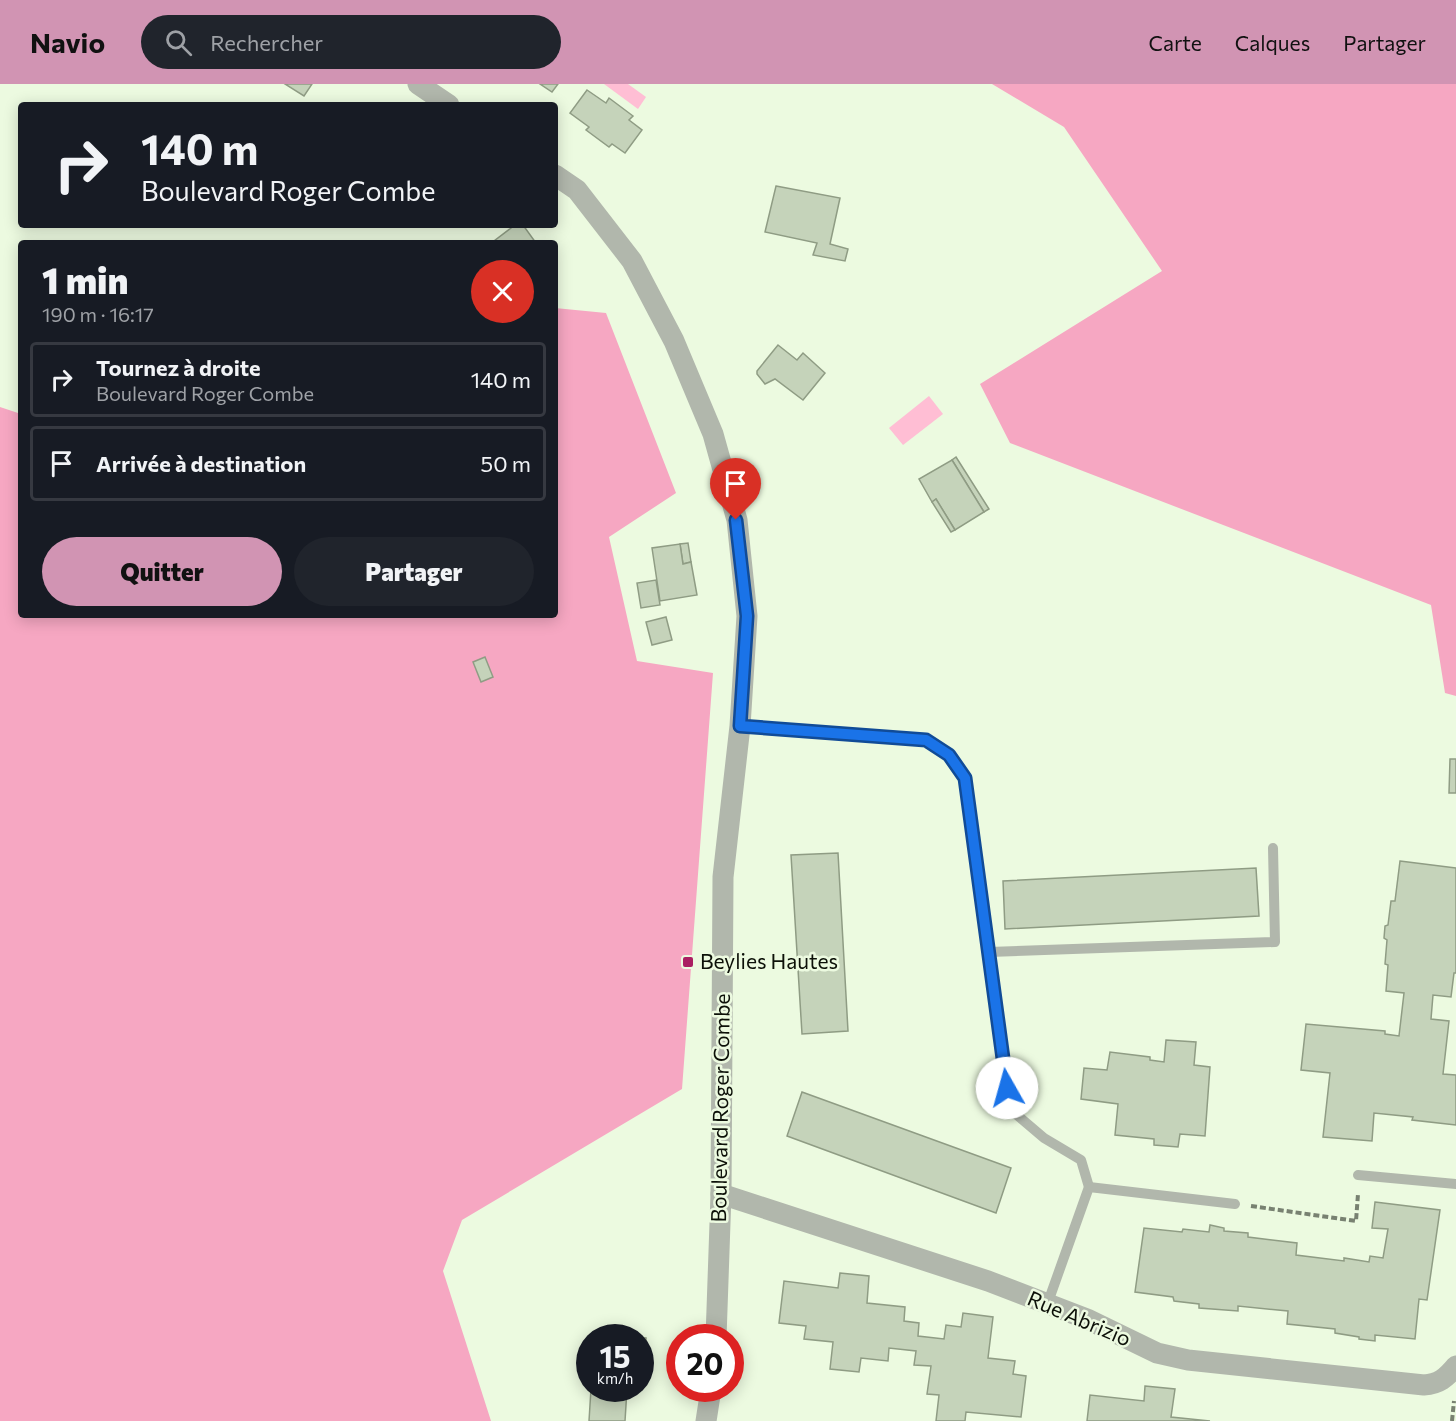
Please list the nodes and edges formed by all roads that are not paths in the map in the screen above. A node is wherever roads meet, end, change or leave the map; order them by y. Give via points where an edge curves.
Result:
1 (418, 84) edge
2 (445, 102) edge
3 (558, 177) edge
4 (740, 726) junction
5 (1273, 848) dead end
6 (989, 952) junction
7 (1358, 1175) road end
8 (1456, 1184) edge
9 (1089, 1187) junction
10 (722, 1194) junction
11 (1235, 1204) road end
12 (1047, 1305) junction
13 (717, 1324) edge
14 (1451, 1372) edge
15 (709, 1402) edge
16 (706, 1421) edge

1 - 2 street
3 - 4 street, Boulevard Roger Combe via 577,190 633,261 674,341 713,434 736,520 747,616
4 - 6 lane via 926,740 949,755 965,778
4 - 10 street, Boulevard Roger Combe via 723,877
5 - 6 lane via 1275,942
6 - 9 lane via 1007,1088 1017,1115 1081,1160
7 - 8 lane
9 - 11 lane
9 - 12 lane
10 - 12 street, Rue Abrizio via 988,1281
10 - 13 street, Boulevard Roger Combe
12 - 14 street, Rue Abrizio via 1087,1319 1157,1353 1188,1360 1424,1385 1434,1384
15 - 16 street

